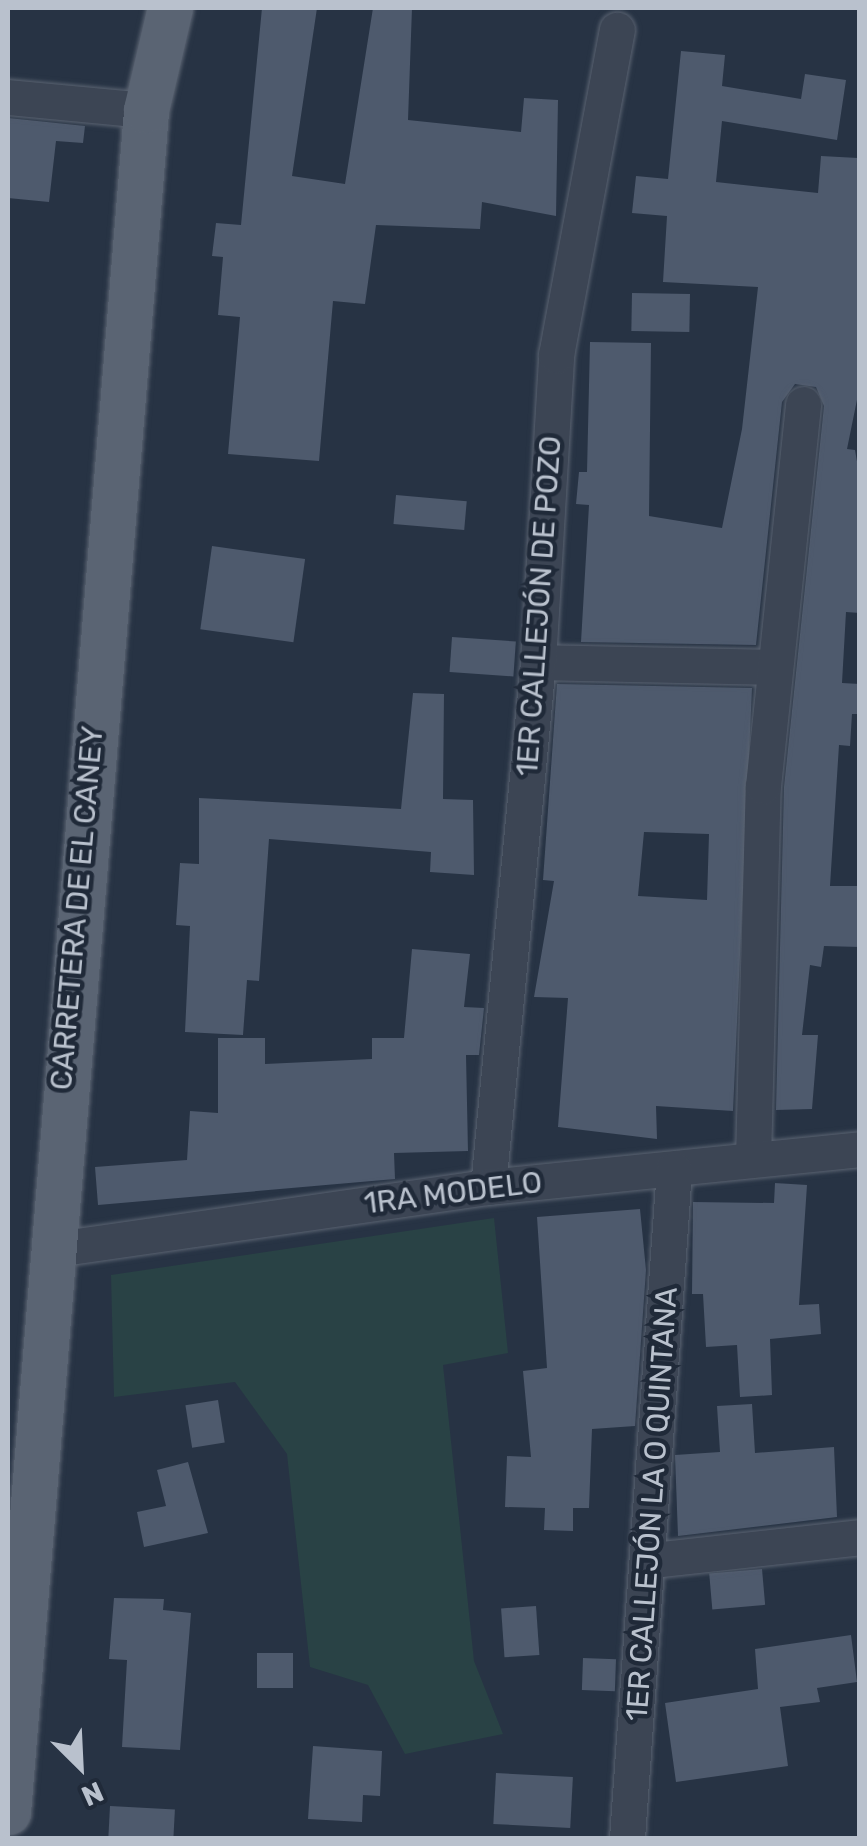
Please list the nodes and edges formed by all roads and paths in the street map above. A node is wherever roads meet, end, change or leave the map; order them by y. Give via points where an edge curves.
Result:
1 (170, 8) edge
2 (617, 30) dead end
3 (8, 97) edge
4 (146, 110) junction
5 (803, 404) dead end
6 (538, 662) junction
7 (773, 667) junction
8 (860, 1150) edge
9 (753, 1160) junction
10 (674, 1170) junction
11 (488, 1186) junction
12 (49, 1250) junction
13 (860, 1537) edge
14 (15, 1559) edge
15 (652, 1560) junction
16 (8, 1812) edge
17 (627, 1838) edge

1 - 4 main road, CARRETERA DE EL CANEY
2 - 6 street, 1ER CALLEJÓN DE POZO via 556,355
3 - 4 street
4 - 12 main road, CARRETERA DE EL CANEY
5 - 7 street
6 - 7 street
6 - 11 street, 1ER CALLEJÓN DE POZO
7 - 9 street
8 - 9 street, 1RA MODELO
9 - 10 street, 1RA MODELO
10 - 11 street, 1RA MODELO
10 - 15 street, 1ER CALLEJÓN LA O QUINTANA
11 - 12 street, 1RA MODELO
12 - 14 main road, CARRETERA DE EL CANEY
13 - 15 street
14 - 16 main road, CARRETERA DE EL CANEY
15 - 17 street, 1ER CALLEJÓN LA O QUINTANA

